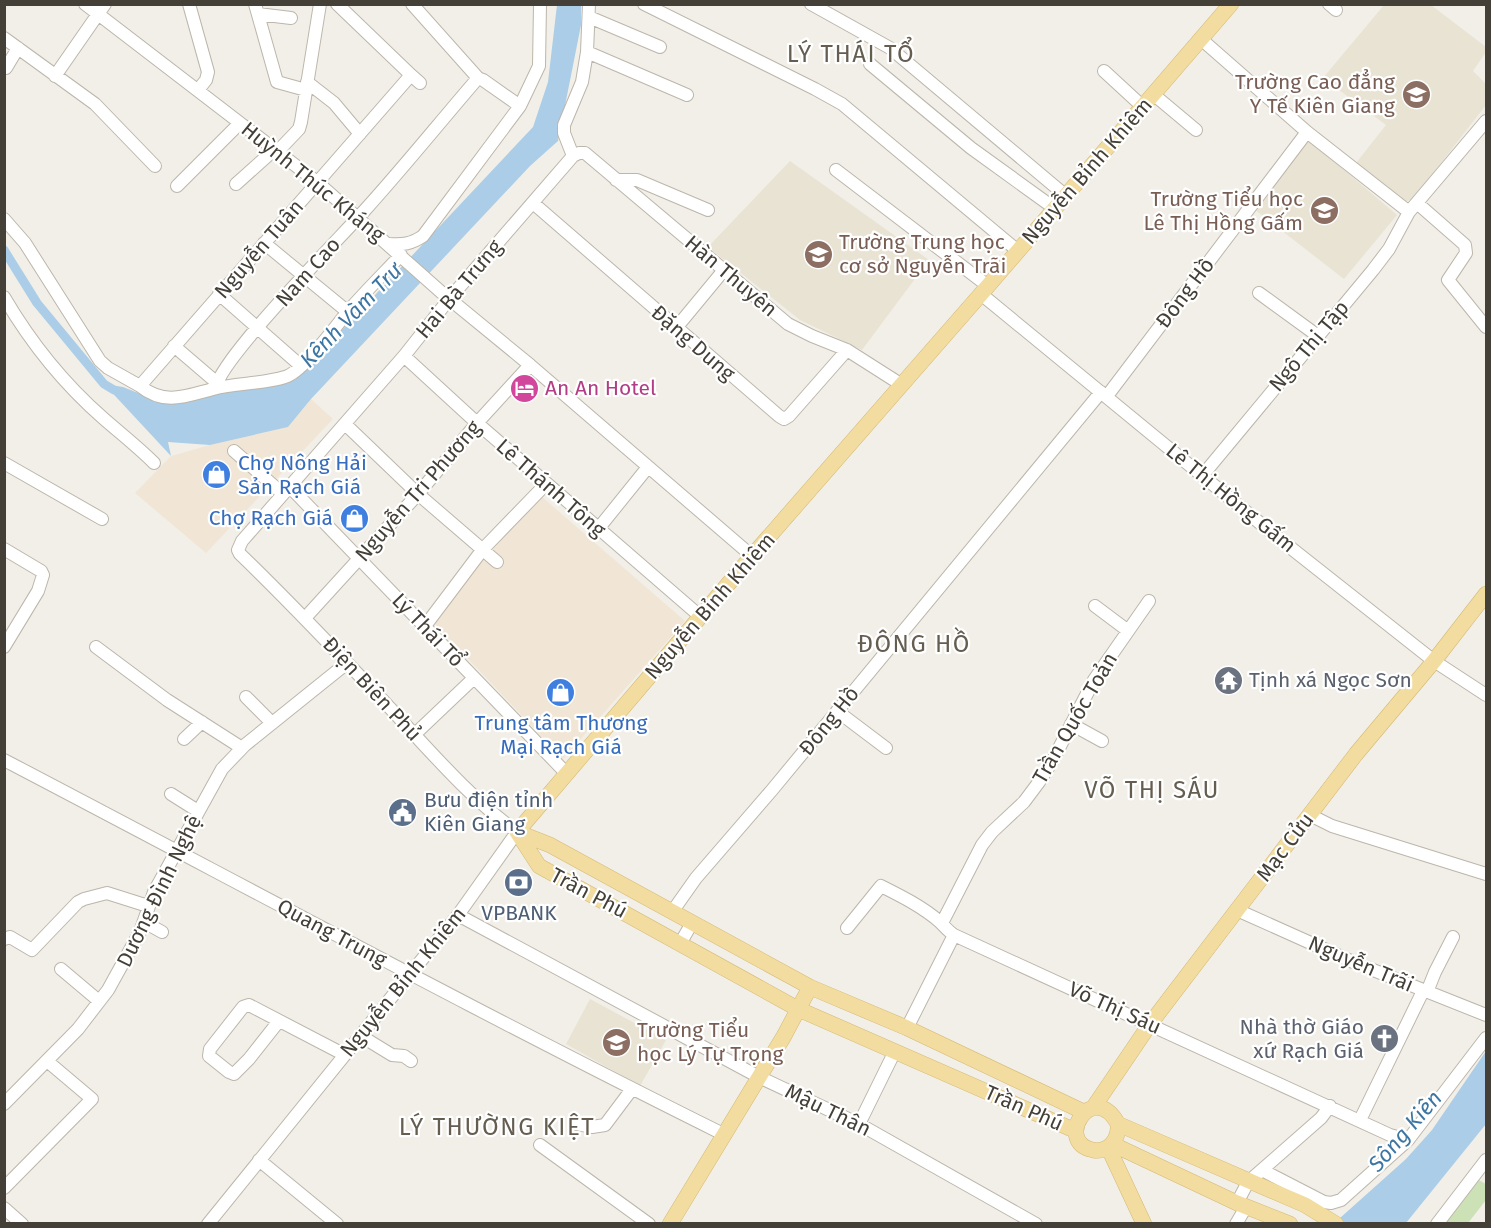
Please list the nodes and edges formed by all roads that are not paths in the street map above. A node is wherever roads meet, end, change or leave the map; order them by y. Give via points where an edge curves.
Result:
1 (85, 4) edge
2 (189, 4) edge
3 (320, 4) edge
4 (337, 4) edge
5 (412, 4) edge
6 (540, 4) edge
7 (644, 4) edge
8 (811, 4) edge
9 (1231, 4) edge
10 (101, 9) edge
11 (257, 9) edge
12 (589, 11) edge
13 (291, 18) dead end
14 (4, 38) edge
15 (1201, 39) junction
16 (660, 47) dead end
17 (18, 48) junction
18 (587, 52) junction
19 (870, 64) dead end
20 (6, 68) dead end
21 (1104, 71) dead end
22 (55, 76) junction
23 (478, 78) junction
24 (306, 86) junction
25 (198, 90) junction
26 (1153, 94) junction
27 (687, 95) dead end
28 (520, 106) junction
29 (1142, 106) junction
30 (1486, 121) edge
31 (240, 123) junction
32 (1196, 130) dead end
33 (1307, 132) junction
34 (360, 134) junction
35 (277, 150) junction
36 (573, 156) junction
37 (154, 166) dead end
38 (836, 170) dead end
39 (616, 180) junction
40 (317, 182) junction
41 (236, 184) dead end
42 (177, 186) dead end
43 (1065, 195) junction
44 (533, 203) junction
45 (1413, 207) junction
46 (1054, 208) junction
47 (708, 210) dead end
48 (359, 217) junction
49 (4, 219) edge
50 (264, 243) junction
51 (389, 244) junction
52 (1018, 251) junction
53 (403, 258) junction
54 (724, 270) junction
55 (305, 275) junction
56 (985, 290) junction
57 (219, 294) junction
58 (1259, 294) dead end
59 (446, 295) junction
60 (4, 297) edge
61 (348, 312) junction
62 (1486, 327) edge
63 (258, 328) junction
64 (676, 328) junction
65 (1318, 336) junction
66 (174, 346) junction
67 (848, 350) junction
68 (404, 356) junction
69 (531, 365) junction
70 (301, 366) junction
71 (143, 382) junction
72 (216, 385) junction
73 (902, 385) junction
74 (1104, 394) junction
75 (477, 423) junction
76 (345, 424) junction
77 (234, 451) dead end
78 (4, 463) edge
79 (154, 464) dead end
80 (648, 467) junction
81 (1202, 476) junction
82 (546, 484) junction
83 (287, 490) junction
84 (418, 494) junction
85 (102, 519) dead end
86 (598, 529) junction
87 (242, 541) joint
88 (4, 549) edge
89 (483, 549) junction
90 (752, 556) junction
91 (359, 559) junction
92 (497, 562) dead end
93 (1486, 594) edge
94 (1149, 601) dead end
95 (1095, 606) dead end
96 (700, 617) junction
97 (305, 618) junction
98 (425, 626) junction
99 (1127, 630) junction
100 (6, 640) edge
101 (96, 647) dead end
102 (1434, 661) junction
103 (347, 663) junction
104 (474, 678) junction
105 (1486, 695) edge
106 (246, 697) dead end
107 (837, 711) junction
108 (202, 722) junction
109 (272, 723) junction
110 (1071, 724) junction
111 (414, 735) junction
112 (184, 739) dead end
113 (1102, 741) dead end
114 (242, 748) junction
115 (886, 748) dead end
116 (4, 760) edge
117 (567, 774) junction
118 (171, 794) dead end
119 (198, 810) junction
120 (1310, 815) junction
121 (517, 832) junction
122 (176, 850) junction
123 (1486, 874) edge
124 (148, 906) junction
125 (1237, 910) junction
126 (672, 912) junction
127 (458, 915) junction
128 (144, 922) junction
129 (692, 923) junction
130 (942, 923) junction
131 (847, 928) dead end
132 (162, 932) dead end
133 (954, 935) junction
134 (1453, 937) dead end
135 (4, 939) edge
136 (681, 942) junction
137 (61, 969) dead end
138 (409, 974) junction
139 (810, 987) junction
140 (1426, 991) junction
141 (99, 1001) junction
142 (798, 1009) junction
143 (1486, 1015) edge
144 (279, 1021) junction
145 (1150, 1024) junction
146 (907, 1028) junction
147 (361, 1036) junction
148 (1486, 1038) edge
149 (896, 1051) junction
150 (345, 1054) junction
151 (47, 1061) junction
152 (411, 1061) dead end
153 (759, 1077) junction
154 (632, 1089) junction
155 (4, 1104) edge
156 (1330, 1106) junction
157 (1089, 1110) junction
158 (1360, 1120) junction
159 (577, 1124) dead end
160 (859, 1124) junction
161 (1118, 1124) junction
162 (1076, 1131) junction
163 (725, 1135) junction
164 (1408, 1140) junction
165 (540, 1145) dead end
166 (1110, 1146) junction
167 (259, 1160) junction
168 (1486, 1160) edge
169 (1262, 1170) junction
170 (1482, 1175) edge
171 (1248, 1182) junction
172 (4, 1188) edge
173 (1242, 1205) junction
174 (4, 1208) edge
175 (22, 1224) edge
176 (208, 1224) edge
177 (337, 1224) edge
178 (649, 1224) edge
179 (670, 1224) edge
180 (1036, 1224) edge
181 (1144, 1224) edge
182 (1236, 1224) edge
183 (1290, 1224) edge
184 (1336, 1224) edge
185 (1437, 1224) edge

1 - 10 street, Huỳnh Thúc Kháng
2 - 25 street via 208,72
3 - 24 street
4 - 34 street, Nguyễn Tuân via 416,79
5 - 23 street
6 - 28 street via 539,66
7 - 52 street via 842,104
8 - 43 street via 890,48
9 - 15 main road, Nguyễn Bỉnh Khiêm
10 - 22 street
10 - 25 street, Huỳnh Thúc Kháng
11 - 13 street
11 - 24 street via 277,82
12 - 16 street
12 - 18 street
14 - 17 street
15 - 26 main road, Nguyễn Bỉnh Khiêm
15 - 33 street
17 - 20 street
17 - 22 street
18 - 27 street
18 - 36 street via 582,82 564,124
19 - 46 street via 971,148
21 - 29 street
22 - 37 street via 95,104
23 - 28 street
23 - 48 street, Nam Cao
24 - 34 street via 334,103
24 - 35 street via 299,129
25 - 31 street, Huỳnh Thúc Kháng
26 - 29 main road, Nguyễn Bỉnh Khiêm
26 - 32 street
28 - 51 street via 423,236 404,245
29 - 43 main road, Nguyễn Bỉnh Khiêm
30 - 45 street, Ngô Thị Tập
31 - 35 street, Huỳnh Thúc Kháng
31 - 42 street
33 - 45 street
33 - 74 street, Đông Hồ
34 - 40 street, Nguyễn Tuân
35 - 40 street, Huỳnh Thúc Kháng
35 - 41 street
36 - 39 street, Hàn Thuyên via 585,153
36 - 44 street, Hai Bà Trưng
38 - 56 street, Lê Thị Hồng Gấm
39 - 47 street via 637,180
39 - 54 street, Hàn Thuyên
40 - 48 street, Huỳnh Thúc Kháng
40 - 50 street, Nguyễn Tuân
43 - 46 main road, Nguyễn Bỉnh Khiêm
44 - 59 street, Hai Bà Trưng
44 - 64 street, Đặng Dung
45 - 62 street via 1465,245 1466,253 1448,280
45 - 65 street, Ngô Thị Tập via 1389,249
46 - 52 main road, Nguyễn Bỉnh Khiêm
48 - 51 street, Huỳnh Thúc Kháng
48 - 55 street, Nam Cao
49 - 71 street via 25,243 100,361
50 - 55 street
50 - 57 street, Nguyễn Tuân
51 - 53 street, Huỳnh Thúc Kháng
52 - 56 main road, Nguyễn Bỉnh Khiêm
53 - 59 street, Huỳnh Thúc Kháng
53 - 61 street
54 - 64 street
54 - 67 street, Hàn Thuyên via 788,324
55 - 61 street
55 - 63 street, Nam Cao
56 - 73 main road, Nguyễn Bỉnh Khiêm
56 - 74 street, Lê Thị Hồng Gấm
57 - 63 street
57 - 66 street, Nguyễn Tuân
58 - 65 street
59 - 68 street, Hai Bà Trưng
59 - 69 street, Huỳnh Thúc Kháng
60 - 79 street via 39,352 65,381
61 - 70 street
63 - 70 street
63 - 72 street, Nam Cao
64 - 67 street, Đặng Dung via 784,419
65 - 81 street, Ngô Thị Tập
66 - 71 street, Nguyễn Tuân
66 - 72 street
67 - 73 street, Hàn Thuyên
68 - 75 street, Lê Thánh Tông
68 - 76 street, Hai Bà Trưng
69 - 75 street, Nguyễn Tri Phương
69 - 80 street, Huỳnh Thúc Kháng
70 - 72 street via 285,377
71 - 72 street via 152,395 161,398 177,398
73 - 90 main road, Nguyễn Bỉnh Khiêm
74 - 81 street, Lê Thị Hồng Gấm
74 - 107 street, Đông Hồ
75 - 82 street, Lê Thánh Tông
75 - 84 street, Nguyễn Tri Phương
76 - 83 street, Hai Bà Trưng
76 - 84 street
77 - 83 street, Lý Thái Tổ
78 - 85 street
80 - 86 street
80 - 90 street, Huỳnh Thúc Kháng
81 - 102 street, Lê Thị Hồng Gấm
82 - 86 street, Lê Thánh Tông
82 - 89 street
83 - 87 street, Hai Bà Trưng
83 - 91 street, Lý Thái Tổ
84 - 89 street
84 - 91 street, Nguyễn Tri Phương
86 - 96 street, Lê Thánh Tông
87 - 97 street, Điện Biên Phủ via 240,554
88 - 100 street via 43,575 38,591
89 - 92 street
89 - 98 street
90 - 96 main road, Nguyễn Bỉnh Khiêm
91 - 97 street, Nguyễn Tri Phương
91 - 98 street, Lý Thái Tổ
93 - 102 main road, Mạc Cửu
94 - 99 street, Trần Quốc Toản
95 - 99 street
96 - 117 main road, Nguyễn Bỉnh Khiêm
97 - 103 street, Điện Biên Phủ
98 - 104 street, Lý Thái Tổ
99 - 110 street, Trần Quốc Toản
101 - 108 street
102 - 105 street, Lê Thị Hồng Gấm
102 - 120 main road, Mạc Cửu
103 - 109 street, Dương Đình Nghệ
103 - 111 street, Điện Biên Phủ
104 - 111 street
104 - 117 street, Lý Thái Tổ
106 - 109 street
107 - 115 street
107 - 126 street, Đông Hồ via 696,878
108 - 112 street
108 - 114 street
109 - 114 street, Dương Đình Nghệ
110 - 113 street
110 - 130 street, Trần Quốc Toản via 1039,782 982,845
111 - 121 street, Điện Biên Phủ via 495,816
114 - 119 street, Dương Đình Nghệ via 222,769
116 - 122 street, Quang Trung
117 - 121 main road, Nguyễn Bỉnh Khiêm
118 - 119 street
119 - 122 street, Dương Đình Nghệ
120 - 123 street via 1332,826
120 - 125 main road, Mạc Cửu
121 - 126 main road, Trần Phú via 550,844
121 - 127 street, Nguyễn Bỉnh Khiêm
121 - 136 main road, Trần Phú via 539,866
122 - 124 street, Dương Đình Nghệ
122 - 138 street, Quang Trung
124 - 128 street, Dương Đình Nghệ
124 - 135 street via 103,893 78,902 32,950 10,937
125 - 140 street, Nguyễn Trãi
125 - 145 main road, Mạc Cửu
126 - 129 main road, Trần Phú
127 - 138 street, Nguyễn Bỉnh Khiêm
127 - 153 street, Mậu Thân
128 - 132 street
128 - 141 street, Dương Đình Nghệ via 122,967
129 - 136 street
129 - 139 main road, Trần Phú
130 - 131 street, Võ Thị Sáu via 881,885
130 - 133 street, Võ Thị Sáu
133 - 145 street, Võ Thị Sáu
133 - 146 street
134 - 140 street
136 - 142 main road, Trần Phú
137 - 141 street
138 - 147 street, Nguyễn Bỉnh Khiêm
138 - 154 street, Quang Trung
139 - 142 main road
139 - 146 main road, Trần Phú
140 - 143 street, Nguyễn Trãi
140 - 158 street
141 - 151 street, Dương Đình Nghệ
142 - 149 main road, Trần Phú
142 - 153 main road
144 - 144 street via 246,1005 210,1049 209,1056 234,1074
144 - 150 street
145 - 156 street, Võ Thị Sáu
145 - 157 main road, Mạc Cửu
146 - 149 main road
146 - 157 main road, Trần Phú
147 - 150 street, Nguyễn Bỉnh Khiêm
147 - 152 street via 392,1055
148 - 164 street
149 - 160 street
149 - 162 main road, Trần Phú
150 - 167 street, Nguyễn Bỉnh Khiêm
151 - 155 street, Dương Đình Nghệ
151 - 172 street via 92,1099
153 - 160 street, Mậu Thân
153 - 163 main road
154 - 159 street via 605,1125
154 - 163 street, Quang Trung
156 - 158 street, Võ Thị Sáu
156 - 169 street
157 - 161 main road, Trần Phú via 1104,1109 1113,1114
157 - 162 main road via 1077,1120
158 - 164 street, Võ Thị Sáu
160 - 180 street, Mậu Thân
161 - 166 main road
161 - 171 main road, Trần Phú
162 - 166 main road, Trần Phú via 1078,1139 1092,1150
163 - 179 main road
164 - 169 street via 1341,1200 1331,1203
165 - 178 street
166 - 173 main road, Trần Phú
166 - 181 main road
167 - 176 street, Nguyễn Bỉnh Khiêm
167 - 177 street
168 - 170 street
169 - 171 street
170 - 185 street
171 - 173 street
171 - 184 main road, Trần Phú via 1305,1205
173 - 182 street
173 - 183 main road, Trần Phú
174 - 175 street

